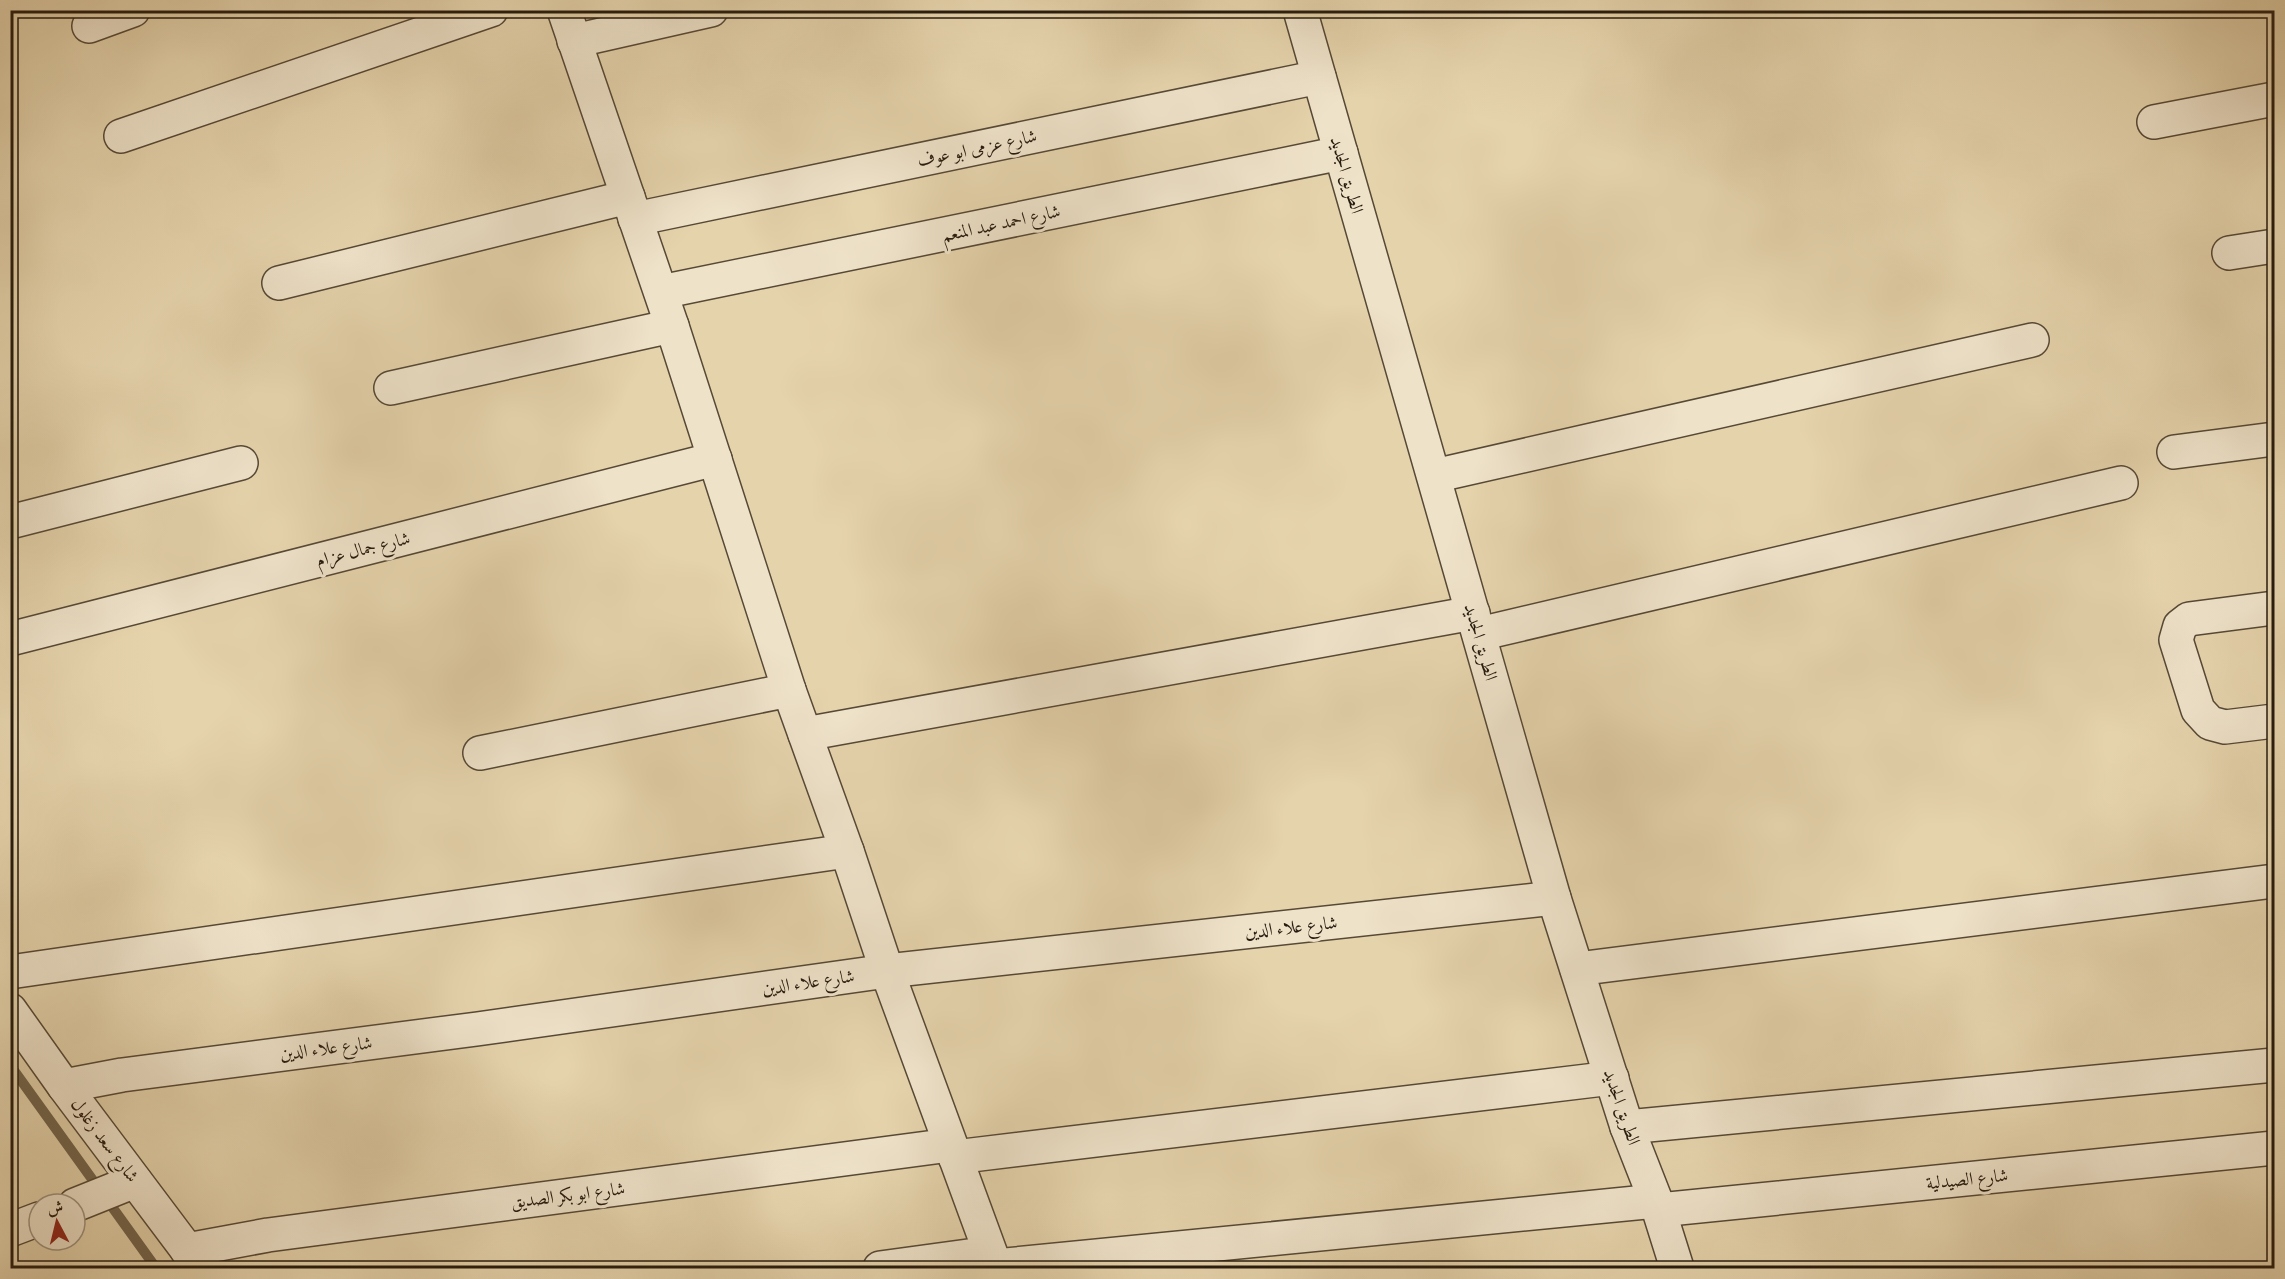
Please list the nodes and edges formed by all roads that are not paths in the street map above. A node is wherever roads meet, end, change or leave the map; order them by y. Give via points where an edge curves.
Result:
1 (133, 10) edge
2 (491, 10) edge
3 (564, 10) edge
4 (711, 10) edge
5 (1300, 10) edge
6 (89, 26) dead end
7 (574, 41) junction
8 (1319, 77) junction
9 (2274, 99) edge
10 (2154, 122) dead end
11 (121, 136) dead end
12 (1341, 153) junction
13 (632, 208) junction
14 (2274, 246) edge
15 (2229, 254) dead end
16 (279, 283) dead end
17 (661, 292) junction
18 (672, 326) junction
19 (2032, 340) dead end
20 (391, 388) dead end
21 (2274, 439) edge
22 (2174, 452) dead end
23 (715, 459) junction
24 (242, 463) dead end
25 (1434, 476) junction
26 (2121, 483) dead end
27 (10, 522) edge
28 (2274, 608) edge
29 (1476, 623) junction
30 (10, 639) edge
31 (789, 690) junction
32 (2274, 721) edge
33 (805, 734) junction
34 (480, 753) dead end
35 (847, 851) junction
36 (2274, 881) edge
37 (1554, 898) junction
38 (1577, 969) junction
39 (887, 971) junction
40 (10, 972) edge
41 (10, 1010) edge
42 (2274, 1065) edge
43 (1612, 1078) junction
44 (64, 1086) junction
45 (1627, 1127) junction
46 (2274, 1148) edge
47 (952, 1151) junction
48 (135, 1181) junction
49 (87, 1201) edge
50 (1657, 1205) junction
51 (27, 1224) edge
52 (10, 1230) edge
53 (194, 1259) edge
54 (993, 1262) edge
55 (880, 1269) edge
56 (1677, 1269) edge

1 - 6 street
2 - 11 street
3 - 7 street
4 - 7 street
5 - 8 street, الطريق الجديد
7 - 13 street
8 - 12 street, الطريق الجديد
8 - 13 street, شارع عزمى ابو عوف
9 - 10 street
12 - 17 street, شارع احمد عبد المنعم
12 - 25 street, الطريق الجديد
13 - 16 street, شارع عزمى ابو عوف
13 - 17 street
14 - 15 street
17 - 18 street
18 - 20 street
18 - 23 street
19 - 25 street
21 - 22 street
23 - 30 street, شارع جمال عزام
23 - 31 street
24 - 27 street
25 - 29 street, الطريق الجديد
26 - 29 street
28 - 32 street via 2189,619 2180,626 2176,640 2198,710 2210,723 2225,728
29 - 33 street
29 - 37 street, الطريق الجديد
31 - 33 street
31 - 34 street
33 - 35 street
35 - 39 street
35 - 40 street
36 - 38 street
37 - 38 street, الطريق الجديد
37 - 39 street, شارع علاء الدين
38 - 43 street, الطريق الجديد
39 - 44 street, شارع علاء الدين
39 - 47 street
41 - 44 street, شارع سعد زغلول
42 - 45 street
43 - 45 street, الطريق الجديد
43 - 47 street, شارع ابو بكر الصديق
44 - 48 street, شارع سعد زغلول
45 - 50 street, الطريق الجديد
46 - 50 street, شارع الصيدلية
47 - 53 street, شارع ابو بكر الصديق via 268,1235
47 - 54 street
48 - 49 street
48 - 53 street, شارع سعد زغلول
50 - 54 street, شارع الصيدلية
50 - 56 street, الطريق الجديد
51 - 52 street
54 - 55 street, شارع الصيدلية

